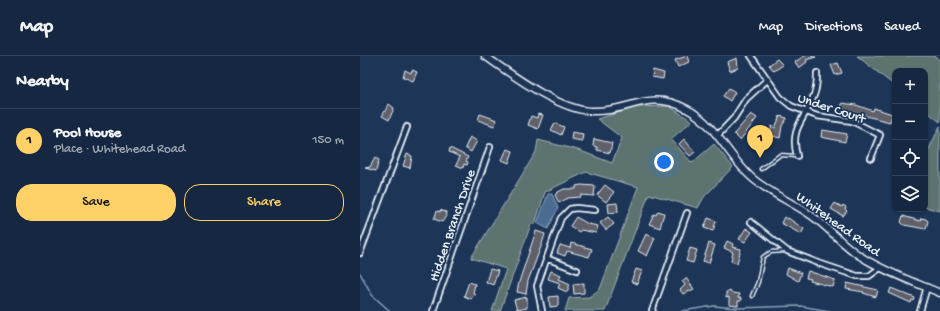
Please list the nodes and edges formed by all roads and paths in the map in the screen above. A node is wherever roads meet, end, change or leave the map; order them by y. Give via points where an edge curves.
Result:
1 (485, 56) edge
2 (751, 56) edge
3 (817, 74) dead end
4 (767, 80) junction
5 (806, 113) junction
6 (407, 127) dead end
7 (718, 135) junction
8 (490, 147) dead end
9 (796, 156) joint
10 (871, 158) dead end
11 (761, 169) dead end
12 (595, 210) dead end
13 (687, 213) dead end
14 (751, 222) dead end
15 (787, 251) junction
16 (360, 253) edge
17 (546, 258) junction
18 (880, 268) junction
19 (577, 270) dead end
20 (927, 287) junction
21 (940, 293) edge
22 (752, 296) dead end
23 (433, 311) edge
24 (542, 311) edge
25 (652, 311) edge
26 (920, 311) edge

1 - 7 street, Whitehead Road via 568,106 585,111 602,111 652,100 664,100 688,110
2 - 4 street, Under Court
3 - 5 street via 814,95
4 - 5 street, Under Court via 780,97
4 - 7 street via 746,99 734,118
5 - 9 street via 794,137
5 - 10 street, Under Court via 852,121 880,134
6 - 16 street
7 - 18 street, Whitehead Road via 751,177 817,219 848,247
8 - 23 street, Hidden Branch Drive
9 - 11 lane via 780,155
12 - 17 street via 570,209 561,218
13 - 25 street
14 - 15 street
15 - 18 street via 857,276 869,276
15 - 22 lane via 771,252 763,257
17 - 19 street
17 - 24 street via 537,286
18 - 20 street, Whitehead Road
20 - 21 street, Whitehead Road
20 - 26 street

